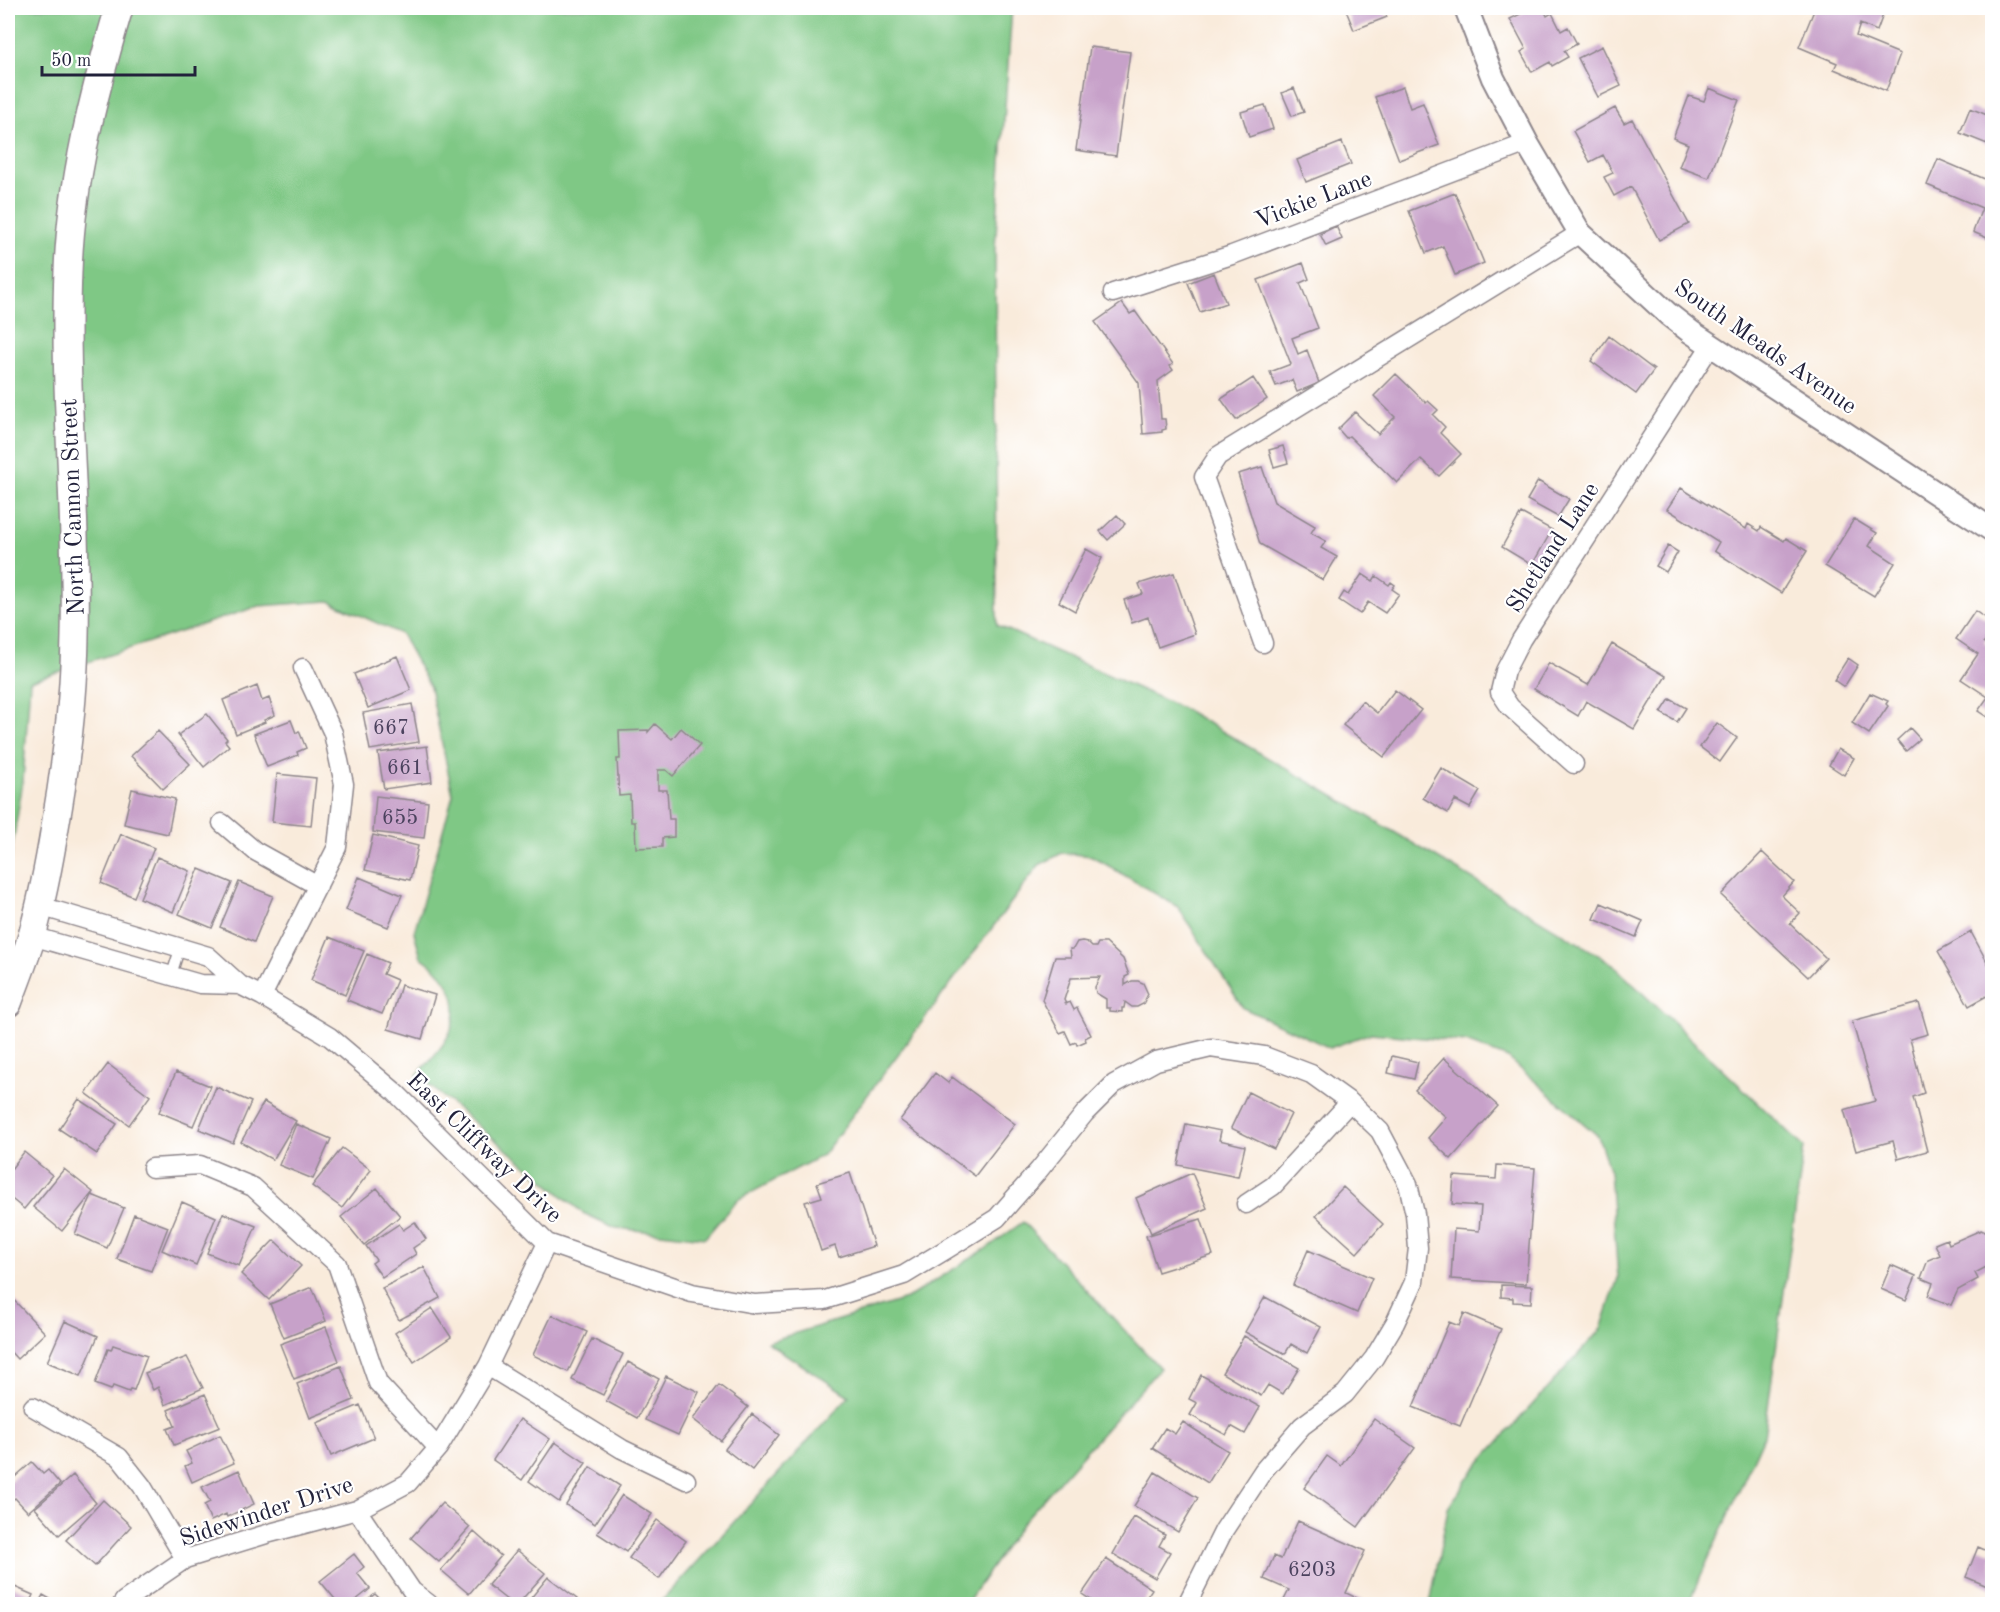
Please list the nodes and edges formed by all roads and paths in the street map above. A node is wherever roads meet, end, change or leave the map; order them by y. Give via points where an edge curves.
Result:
1 (119, 8) edge
2 (1466, 8) edge
3 (1527, 143) junction
4 (1580, 233) junction
5 (1113, 293) dead end
6 (1711, 345) junction
7 (1992, 530) edge
8 (1263, 643) dead end
9 (303, 668) dead end
10 (1574, 764) dead end
11 (222, 823) dead end
12 (318, 886) junction
13 (40, 906) junction
14 (32, 936) junction
15 (180, 948) junction
16 (171, 976) junction
17 (240, 985) junction
18 (262, 996) junction
19 (8, 1003) edge
20 (1350, 1102) junction
21 (152, 1167) dead end
22 (1246, 1204) dead end
23 (547, 1243) junction
24 (488, 1366) junction
25 (33, 1407) dead end
26 (438, 1448) junction
27 (686, 1480) dead end
28 (357, 1510) junction
29 (185, 1559) junction
30 (122, 1605) edge
31 (429, 1605) edge
32 (1187, 1605) edge

1 - 13 main road, North Cannon Street via 86,138 71,225 67,345 75,647 62,786
2 - 3 street, South Meads Avenue via 1493,78
3 - 4 street, South Meads Avenue
3 - 5 street, Vickie Lane via 1232,255
4 - 6 street, South Meads Avenue via 1668,314
4 - 8 street via 1218,456 1204,477
6 - 7 street, South Meads Avenue
6 - 10 street, Shetland Lane via 1521,640 1505,671 1500,692 1510,707
9 - 12 street via 333,733 344,784 337,847
11 - 12 street via 255,851
12 - 18 street
13 - 14 main road, North Cannon Street
13 - 15 street, East Cliffway Drive
14 - 16 street, East Cliffway Drive
14 - 19 main road, North Cannon Street
15 - 16 lane
15 - 17 street, East Cliffway Drive via 208,956
16 - 17 street, East Cliffway Drive via 200,984
17 - 18 street, East Cliffway Drive
18 - 23 street, East Cliffway Drive via 330,1037 395,1092
20 - 22 street via 1273,1186
20 - 23 street, East Cliffway Drive via 1311,1074 1264,1056 1211,1048 1156,1061 1114,1084 997,1218 904,1275 825,1300 756,1304 692,1293
20 - 32 street, East Cliffway Drive via 1380,1131 1408,1184 1418,1248 1414,1282 1374,1358 1345,1394 1302,1426 1263,1471 1224,1530
21 - 26 street via 200,1165 253,1187 337,1264 378,1383
23 - 24 street, Sidewinder Drive
24 - 26 street, Sidewinder Drive
24 - 27 street via 622,1449
25 - 29 street via 119,1457 142,1486
26 - 28 street, Sidewinder Drive via 408,1483
28 - 29 street, Sidewinder Drive
28 - 31 street via 412,1591
29 - 30 street, Sidewinder Drive

